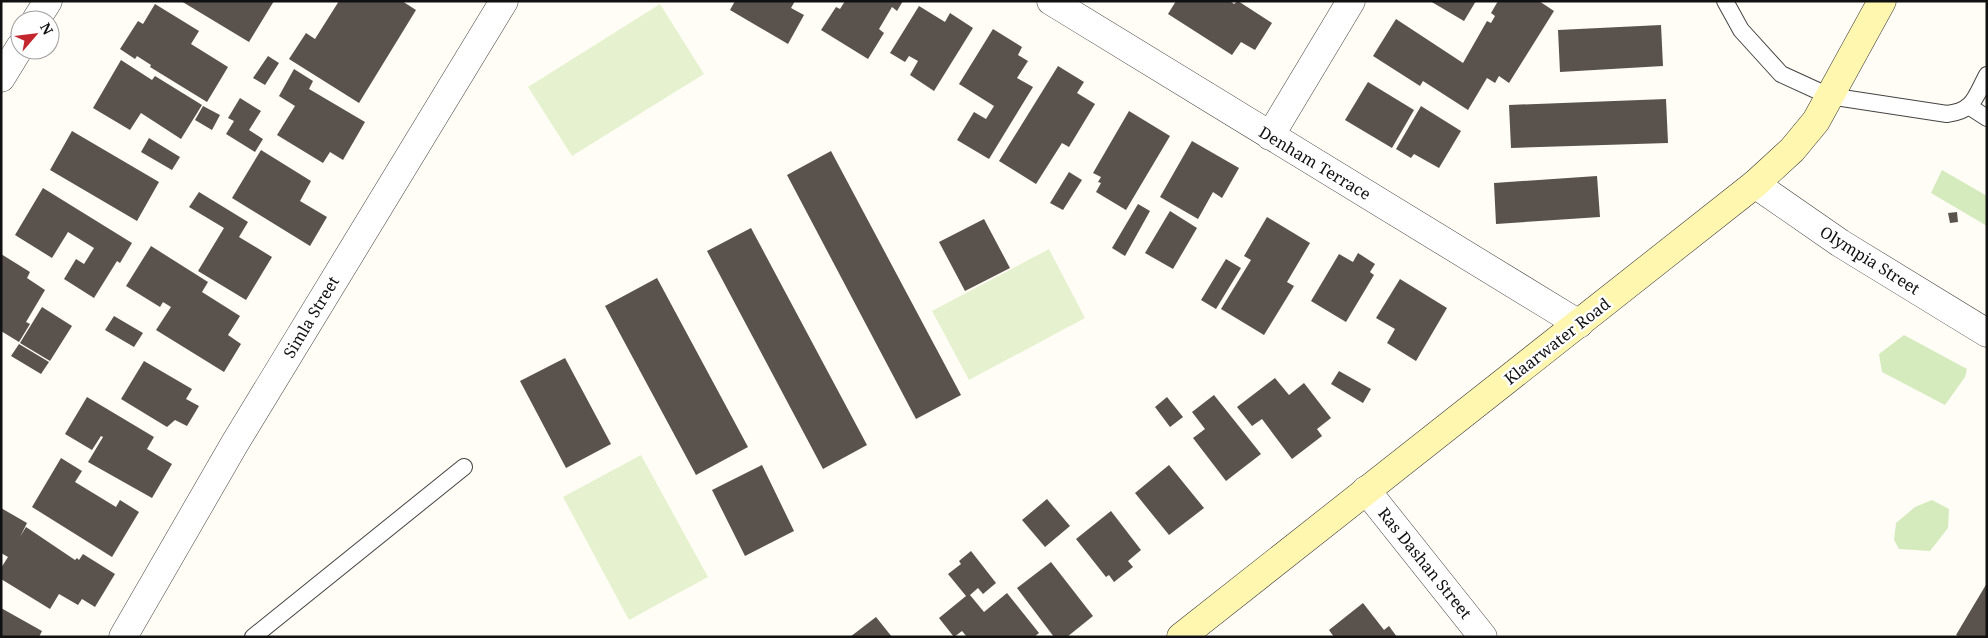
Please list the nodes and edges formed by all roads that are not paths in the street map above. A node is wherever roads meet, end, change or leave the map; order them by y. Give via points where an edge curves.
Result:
1 (504, 1) edge
2 (1051, 1) edge
3 (1351, 1) edge
4 (1725, 1) edge
5 (1882, 1) edge
6 (12, 60) edge
7 (1987, 75) edge
8 (1, 78) edge
9 (1829, 96) junction
10 (1970, 107) junction
11 (1987, 118) edge
12 (1270, 136) junction
13 (1755, 184) junction
14 (1579, 324) junction
15 (1987, 333) edge
16 (464, 467) dead end
17 (1366, 490) junction
18 (124, 637) edge
19 (253, 637) edge
20 (1181, 637) edge
21 (1484, 637) edge

1 - 18 street, Simla Street via 235,443
2 - 12 street, Denham Terrace
3 - 12 street
4 - 9 lane via 1741,30 1781,74
5 - 9 street, Klaarwater Road
6 - 8 street
7 - 10 lane
9 - 10 lane via 1947,114 1959,113
9 - 13 street, Klaarwater Road via 1816,120 1792,150
10 - 11 lane
12 - 14 street, Denham Terrace
13 - 14 street, Klaarwater Road
13 - 15 street, Olympia Street via 1840,243
14 - 17 street, Klaarwater Road
16 - 19 lane
17 - 20 street, Klaarwater Road
17 - 21 street, Ras Dashan Street

